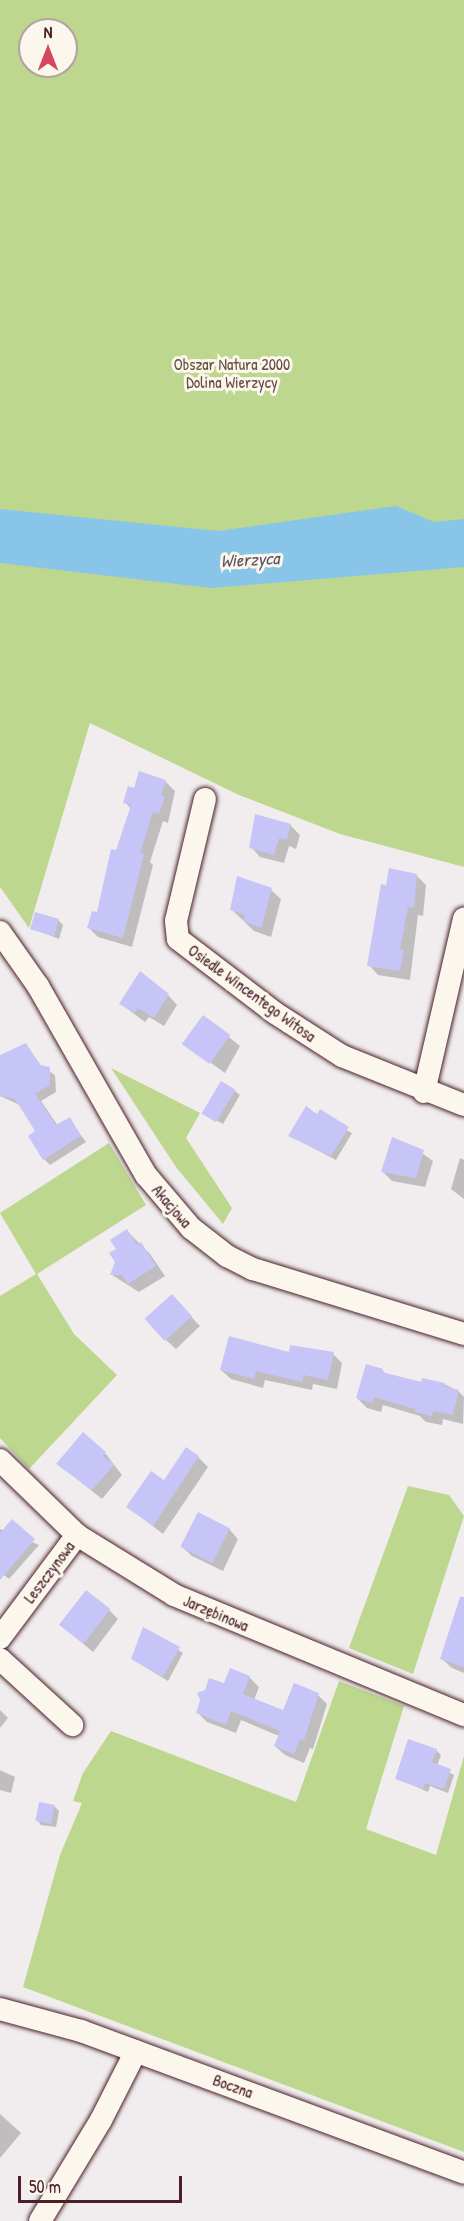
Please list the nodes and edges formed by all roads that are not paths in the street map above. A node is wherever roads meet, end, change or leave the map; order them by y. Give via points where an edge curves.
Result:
1 (205, 799) dead end
2 (464, 919) edge
3 (0, 932) edge
4 (424, 1092) junction
5 (464, 1105) edge
6 (464, 1334) edge
7 (0, 1460) edge
8 (77, 1535) junction
9 (0, 1638) edge
10 (0, 1659) edge
11 (464, 1715) edge
12 (72, 1725) dead end
13 (0, 2009) edge
14 (136, 2051) junction
15 (464, 2173) edge
16 (40, 2221) edge

1 - 4 street, Osiedle Wincentego Witosa via 176,921 178,939 275,1014 342,1056
2 - 4 street
3 - 6 street, Akacjowa via 38,986 146,1175 191,1228 253,1269
4 - 5 street, Osiedle Wincentego Witosa
7 - 8 street, Jarzębinowa
8 - 9 street, Leszczynowa
8 - 11 street, Jarzębinowa via 174,1595
10 - 12 street
13 - 14 street, Boczna via 63,2025
14 - 15 street, Boczna
14 - 16 street via 101,2120

